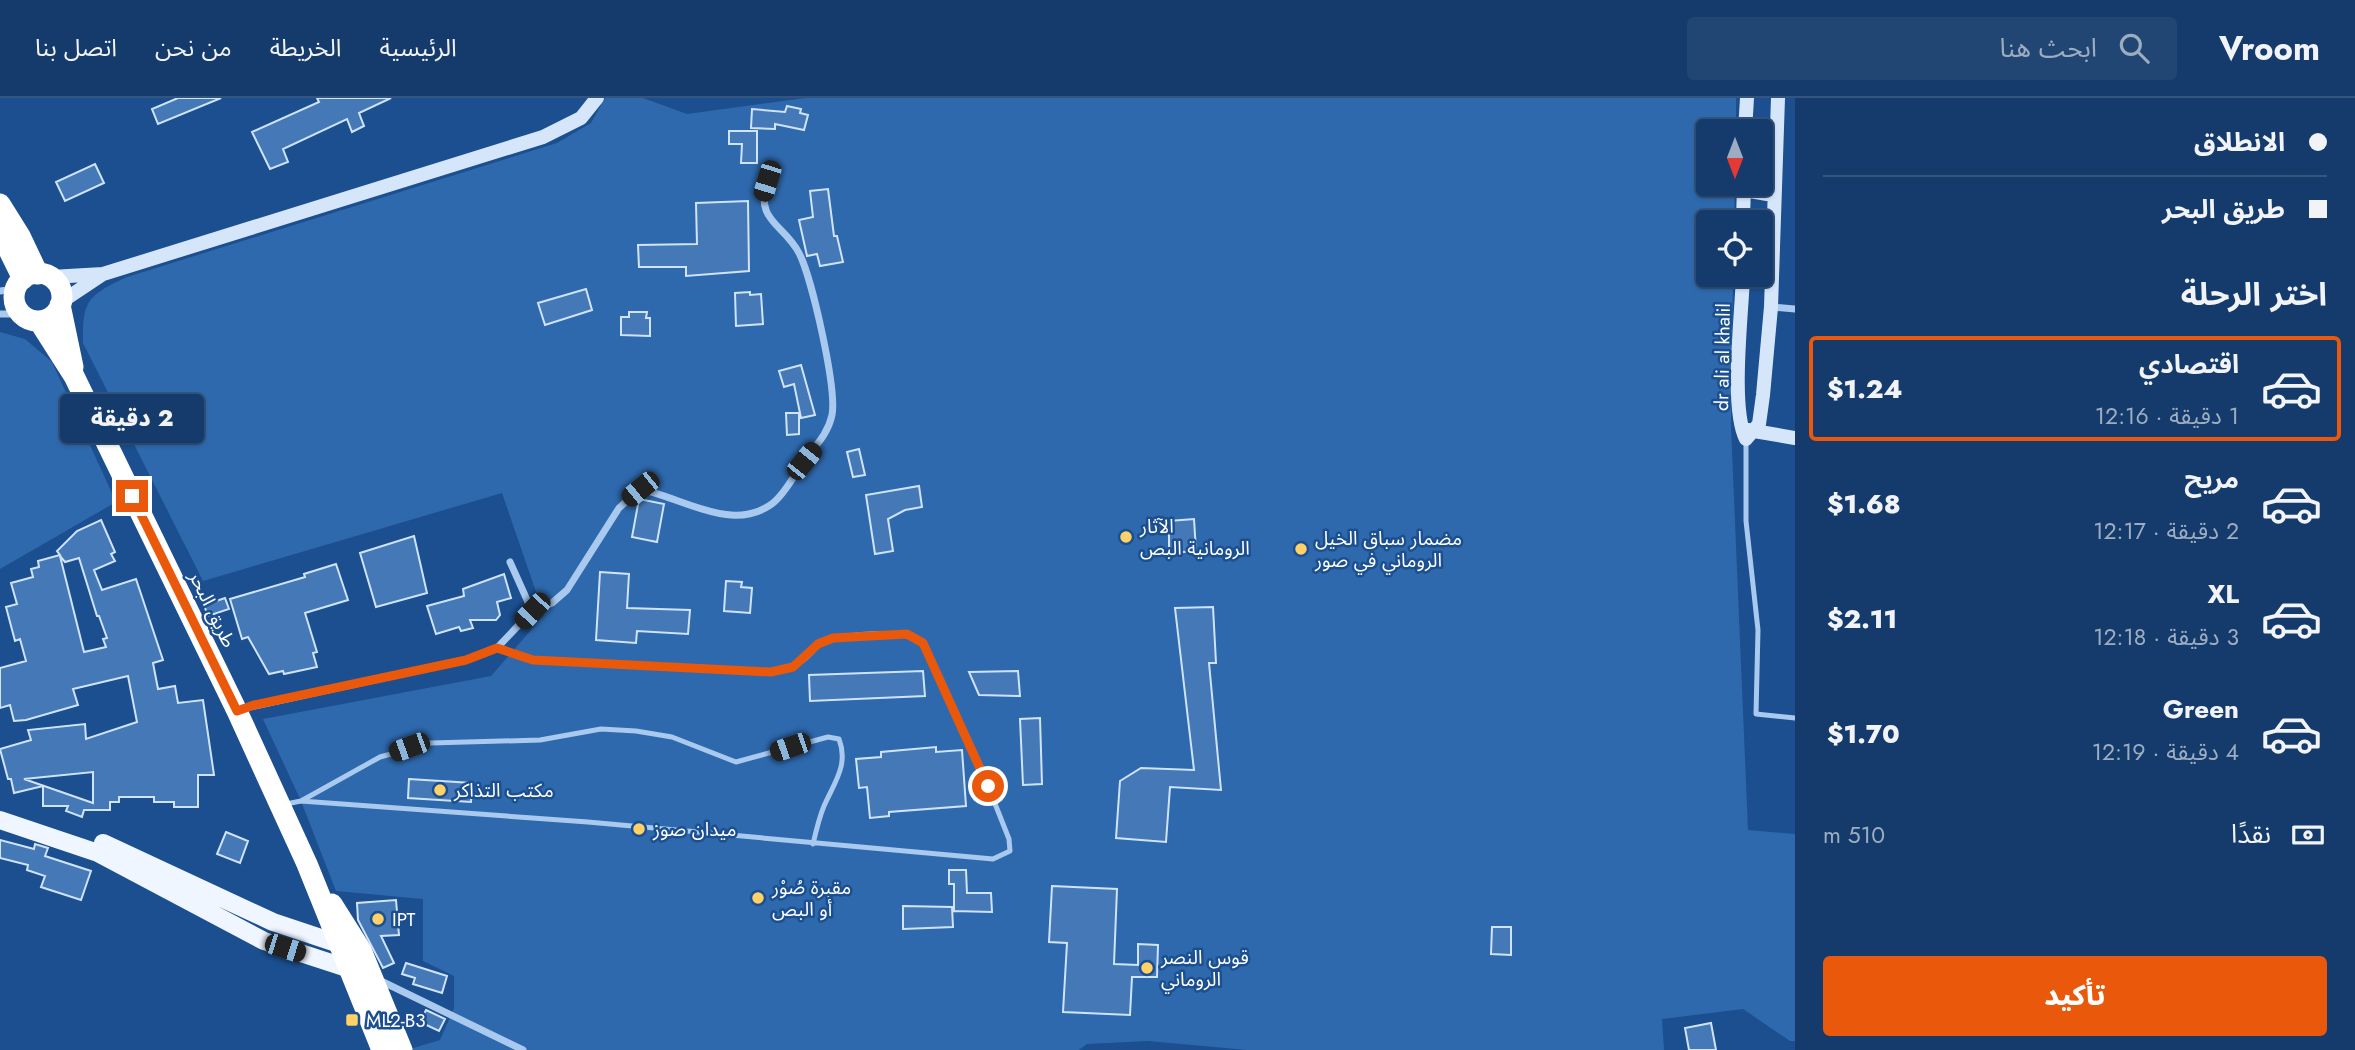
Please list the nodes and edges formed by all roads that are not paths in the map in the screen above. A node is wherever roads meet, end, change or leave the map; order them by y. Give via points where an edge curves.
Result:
1 (597, 98) edge
2 (1746, 98) edge
3 (1778, 98) edge
4 (1745, 119) edge
5 (767, 181) dead end
6 (1773, 195) edge
7 (1773, 196) edge
8 (0, 204) edge
9 (0, 232) edge
10 (103, 274) junction
11 (25, 282) edge
12 (1743, 287) edge
13 (61, 304) junction
14 (1771, 307) junction
15 (1795, 309) edge
16 (20, 317) edge
17 (1740, 349) junction
18 (1767, 351) junction
19 (74, 376) junction
20 (1747, 433) junction
21 (1795, 439) edge
22 (510, 562) dead end
23 (532, 611) junction
24 (497, 648) junction
25 (237, 711) junction
26 (1795, 718) edge
27 (291, 803) junction
28 (0, 807) edge
29 (0, 820) edge
30 (36, 825) junction
31 (813, 844) junction
32 (307, 864) junction
33 (338, 945) junction
34 (361, 950) junction
35 (348, 969) junction
36 (373, 977) junction
37 (382, 1050) edge
38 (402, 1050) edge
39 (523, 1050) edge

1 - 10 street via 581,118 543,137
2 - 4 street
3 - 6 street
5 - 23 street via 763,209 797,249 813,294 833,412 827,432 774,503 760,511 714,512 640,489 619,508 567,590
7 - 14 street
8 - 11 highway via 20,236
9 - 11 highway
10 - 11 street
10 - 13 street
11 - 13 highway, طريق البحر via 58,284
11 - 16 highway, طريق البحر via 14,298
12 - 17 street, dr ali al khalil
13 - 16 highway via 56,314
13 - 19 highway, طريق البحر
14 - 15 street
14 - 18 street
16 - 19 highway, طريق البحر
17 - 18 street
17 - 20 street, dr ali al khalil
18 - 20 street via 1762,411
19 - 25 highway, طريق البحر
20 - 21 street
20 - 26 lane via 1746,521 1758,630 1756,714
22 - 23 street
23 - 24 street
24 - 25 street via 466,660
24 - 31 lane via 533,660 771,672 793,667 818,644 833,638 916,636 988,786 1010,851 993,859
25 - 27 highway, طريق البحر
27 - 31 lane via 588,822
27 - 31 lane via 380,757 431,743 540,740 601,729 636,731 672,737 736,762 828,737 839,739 843,766 823,808
27 - 32 highway, طريق البحر
28 - 30 main road
29 - 30 main road
30 - 33 main road via 101,842 273,922
30 - 35 main road via 264,942
32 - 33 highway, طريق البحر
32 - 34 highway, طريق البحر
33 - 34 main road
33 - 35 highway, طريق البحر
34 - 36 highway, طريق البحر
35 - 36 main road
35 - 37 highway, طريق البحر
36 - 38 highway, طريق البحر
36 - 39 street

